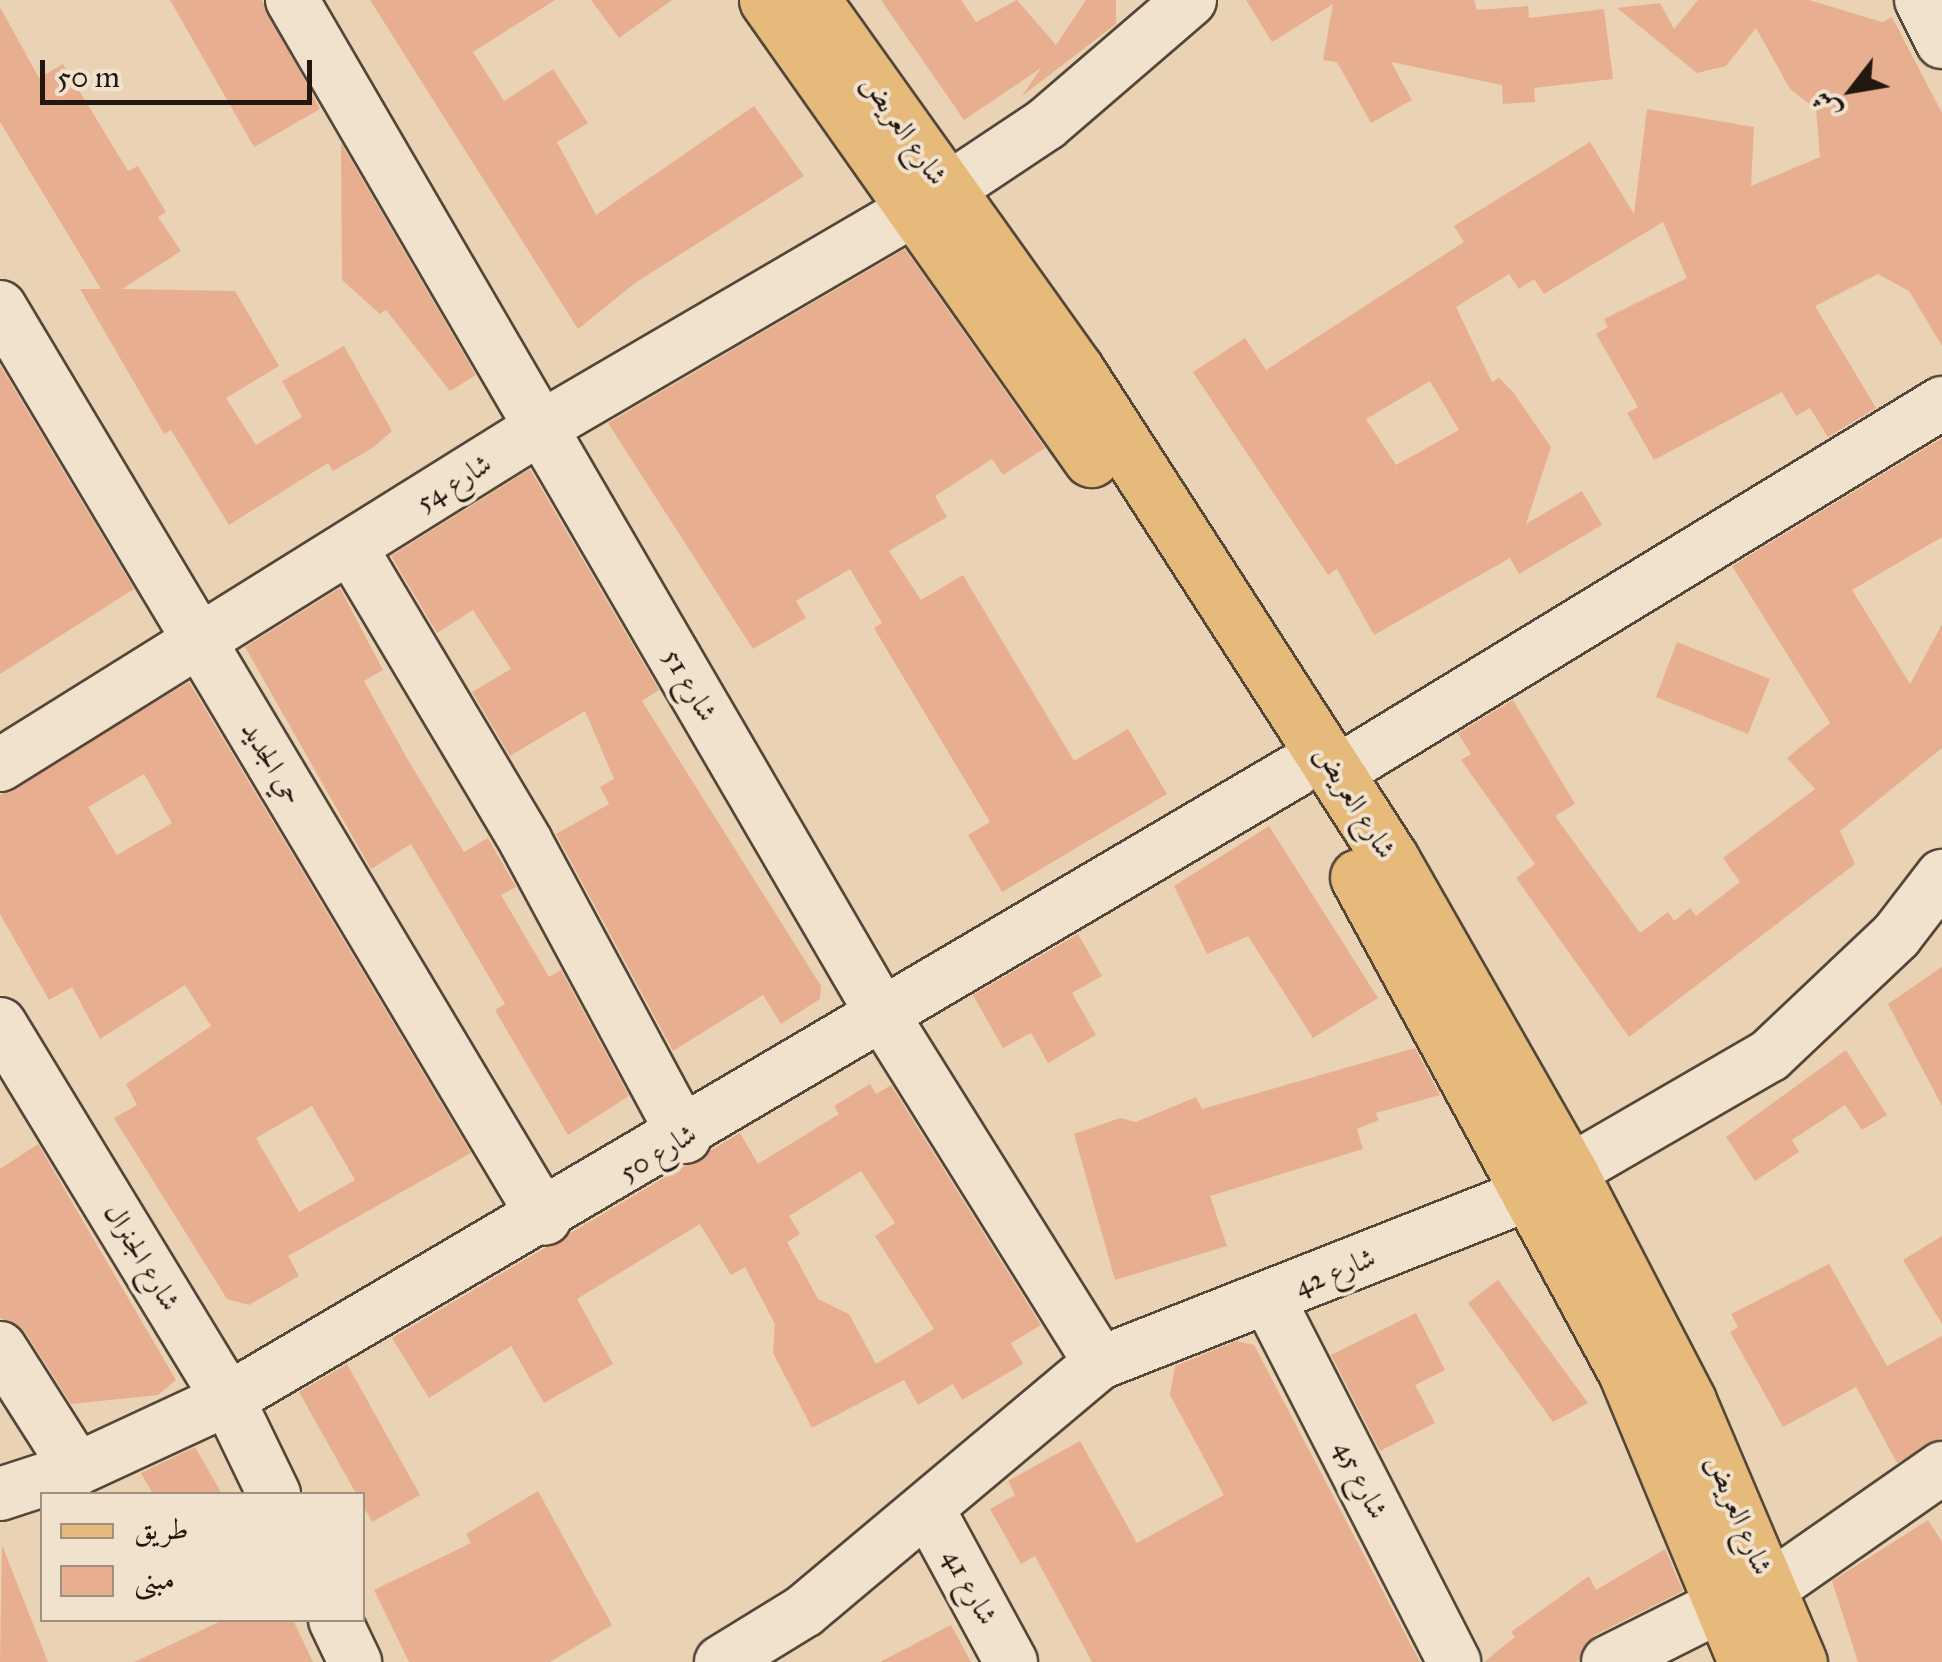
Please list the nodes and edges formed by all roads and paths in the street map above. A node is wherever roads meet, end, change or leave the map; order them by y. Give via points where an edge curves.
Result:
1 (292, 0) edge
2 (767, 0) edge
3 (812, 0) edge
4 (1190, 0) edge
5 (930, 200) junction
6 (0, 307) edge
7 (1942, 402) edge
8 (540, 428) junction
9 (351, 548) junction
10 (201, 643) junction
11 (0, 765) edge
12 (1316, 771) junction
13 (1933, 912) edge
14 (884, 1017) junction
15 (0, 1024) edge
16 (685, 1137) junction
17 (1552, 1183) junction
18 (545, 1219) junction
19 (1268, 1298) junction
20 (0, 1348) edge
21 (1100, 1363) junction
22 (228, 1399) junction
23 (1942, 1468) edge
24 (77, 1469) junction
25 (273, 1492) edge
26 (0, 1494) edge
27 (929, 1512) junction
28 (1748, 1596) junction
29 (336, 1622) edge
30 (355, 1662) edge
31 (721, 1662) edge
32 (1011, 1662) edge
33 (1454, 1662) edge
34 (1608, 1662) edge
35 (1746, 1662) edge
36 (1799, 1662) edge

1 - 8 street, شارع 51
2 - 5 main road, شارع العريض
3 - 5 main road, شارع العريض
4 - 5 street, شارع 54 via 1046,124
5 - 8 street, شارع 54
5 - 12 main road, شارع العريض via 1137,460
6 - 10 street, حي الجديد
7 - 12 street, شارع 50
8 - 9 street, شارع 54
8 - 14 street, شارع 51
9 - 10 street, شارع 54
9 - 16 street via 526,842
10 - 11 street, شارع 54
10 - 18 street, حي الجديد
12 - 14 street, شارع 50
12 - 17 main road, شارع العريض
13 - 17 street, شارع 42 via 1769,1056
14 - 16 street, شارع 50
14 - 21 street, شارع 51
15 - 22 street, شارع الجنرال
16 - 18 street, شارع 50
17 - 19 street, شارع 42
17 - 28 main road, شارع العريض via 1688,1400
18 - 22 street, شارع 50
19 - 21 street, شارع 42
19 - 33 street, شارع 45
20 - 24 street
21 - 27 street, شارع 42
22 - 24 street, شارع 50
22 - 25 street, شارع الجنرال
23 - 28 street
24 - 26 street, شارع 50
27 - 31 street, شارع 42 via 804,1611
27 - 32 street, شارع 41
28 - 34 street
28 - 35 main road, شارع العريض
28 - 36 main road, شارع العريض
29 - 30 street

